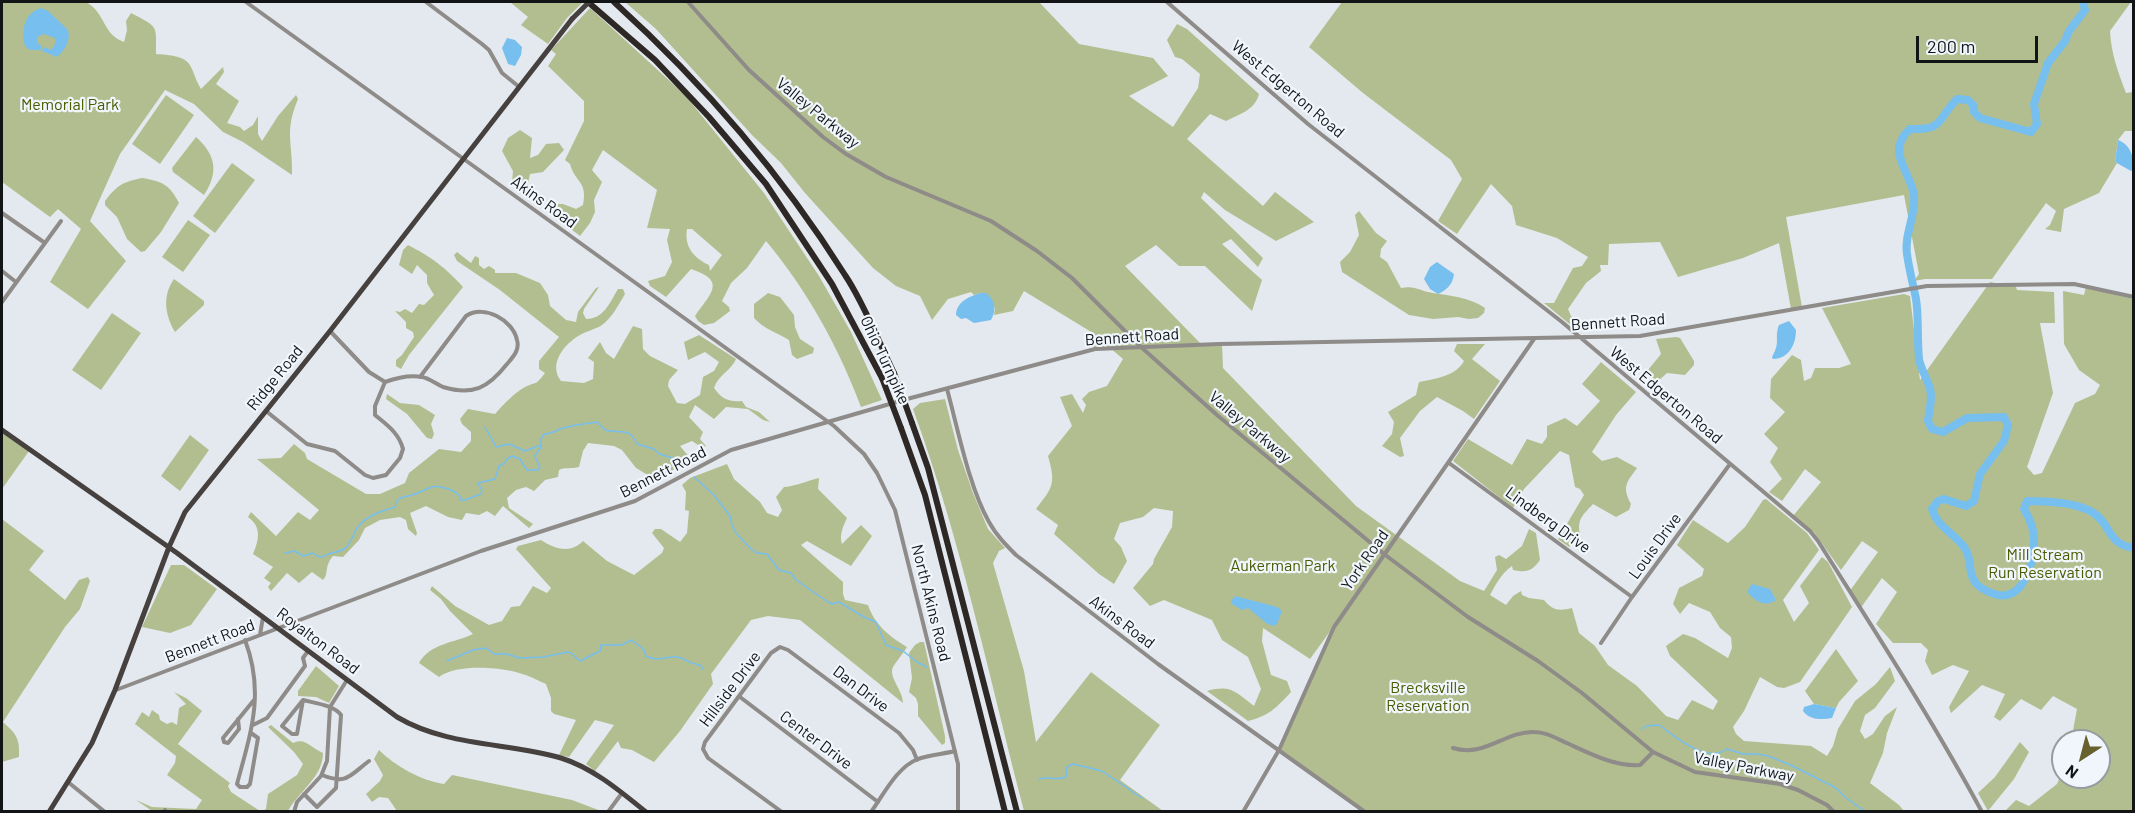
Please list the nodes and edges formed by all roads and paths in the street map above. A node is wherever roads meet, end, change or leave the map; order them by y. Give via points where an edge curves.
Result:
1 (246, 2) edge
2 (426, 2) edge
3 (589, 2) edge
4 (614, 2) edge
5 (688, 2) edge
6 (1167, 2) edge
7 (518, 86) junction
8 (464, 158) junction
9 (2, 213) edge
10 (61, 221) dead end
11 (45, 243) junction
12 (2, 271) edge
13 (16, 282) junction
14 (2133, 297) edge
15 (2, 302) edge
16 (330, 331) junction
17 (1578, 338) junction
18 (1534, 339) junction
19 (1141, 347) junction
20 (420, 377) junction
21 (385, 382) junction
22 (947, 389) junction
23 (266, 411) junction
24 (829, 422) junction
25 (2, 430) edge
26 (1449, 463) junction
27 (1730, 464) junction
28 (169, 547) junction
29 (1384, 554) junction
30 (1632, 597) junction
31 (263, 616) junction
32 (279, 628) junction
33 (260, 634) junction
34 (245, 640) junction
35 (1601, 643) dead end
36 (780, 647) joint
37 (309, 650) junction
38 (347, 680) junction
39 (115, 690) junction
40 (740, 697) junction
41 (255, 699) junction
42 (303, 700) junction
43 (330, 707) junction
44 (238, 719) junction
45 (253, 725) junction
46 (250, 733) junction
47 (1453, 748) dead end
48 (1279, 750) junction
49 (956, 751) junction
50 (1653, 752) junction
51 (917, 760) junction
52 (369, 761) dead end
53 (322, 775) junction
54 (336, 780) junction
55 (68, 782) junction
56 (622, 793) junction
57 (304, 794) junction
58 (878, 802) junction
59 (49, 812) edge
60 (105, 812) edge
61 (294, 812) edge
62 (367, 812) edge
63 (372, 812) edge
64 (608, 812) edge
65 (646, 812) edge
66 (782, 812) edge
67 (871, 812) edge
68 (958, 812) edge
69 (1005, 812) edge
70 (1017, 812) edge
71 (1243, 812) edge
72 (1365, 812) edge
73 (1834, 812) edge
74 (1982, 812) edge

1 - 8 street, Akins Road
2 - 7 street via 484,45 502,73
3 - 7 main road, Ridge Road, bridge
3 - 69 highway, Ohio Turnpike, bridge via 655,60 766,184 832,284 882,378 925,495
4 - 70 highway, Ohio Turnpike, bridge via 693,80 780,182 846,276 894,373 928,468
5 - 19 street, Valley Parkway via 749,70 823,137 886,177 1010,232 1072,278
6 - 17 street, West Edgerton Road via 1308,124
7 - 8 main road, Ridge Road
8 - 16 main road, Ridge Road
8 - 24 street, Akins Road
9 - 11 street
10 - 11 street
11 - 13 street
12 - 13 street
13 - 15 street
14 - 17 street, Bennett Road via 2074,284 1927,286 1640,336
16 - 21 street via 369,372
16 - 23 main road, Ridge Road
17 - 18 street, Bennett Road
17 - 27 street, West Edgerton Road
18 - 19 street, Bennett Road
18 - 26 street, York Road
19 - 22 street, Bennett Road via 1095,349
19 - 29 street, Valley Parkway
20 - 20 street via 472,312 481,310 496,316 517,338 516,352 485,386 460,390
20 - 21 street via 398,377
21 - 23 street via 375,414 394,431 403,449 386,475 378,477 365,475 335,451 307,444
22 - 24 street, Bennett Road
22 - 48 street, Akins Road via 981,506 1001,540 1066,595
23 - 28 main road, Ridge Road via 185,512
24 - 32 street, Bennett Road via 731,450 636,501 481,551
24 - 49 street, North Akins Road via 864,454 895,510
25 - 28 main road, Royalton Road
26 - 29 street, York Road
26 - 30 street, Lindberg Drive
27 - 30 street, Louis Drive
27 - 74 street, West Edgerton Road via 1818,541
28 - 31 main road, Royalton Road
28 - 39 main road, Ridge Road
29 - 48 street, York Road via 1334,627
29 - 50 street, Valley Parkway via 1468,617 1538,660
30 - 35 street, Louis Drive
31 - 32 main road, Royalton Road
31 - 33 street
32 - 33 street, Bennett Road
32 - 37 main road, Royalton Road
33 - 34 street, Bennett Road
34 - 39 street, Bennett Road
34 - 41 street via 253,662
36 - 40 street, Hillside Drive via 771,653
36 - 51 street, Dan Drive via 899,733
37 - 38 main road, Royalton Road
37 - 45 street via 303,658 305,666 267,718
38 - 43 street
38 - 56 main road, Royalton Road via 383,709 425,732 561,758 582,766
39 - 55 main road, Ridge Road via 92,743
40 - 58 street, Center Drive
40 - 66 street, Hillside Drive via 703,749 708,758
41 - 44 street
41 - 45 street
42 - 42 street via 282,726 292,734 297,734
42 - 43 street
43 - 53 street via 327,761
43 - 54 street via 341,715
44 - 44 street via 223,738 224,742 228,743 239,729
45 - 46 street
46 - 46 street via 237,784 240,787 250,784 258,738
47 - 50 street via 1471,751 1531,732 1544,733 1628,766 1640,765
48 - 71 street, York Road
48 - 72 street, Akins Road
49 - 51 street
49 - 68 street, North Akins Road via 960,778
50 - 73 street, Valley Parkway via 1695,772 1780,784
51 - 58 street via 899,773
52 - 54 street via 347,778
53 - 54 street
53 - 57 street
54 - 57 street via 336,788 317,807
55 - 59 main road, Ridge Road
55 - 60 street
56 - 64 street
56 - 65 main road, Royalton Road
57 - 61 street
58 - 67 street
62 - 63 street

